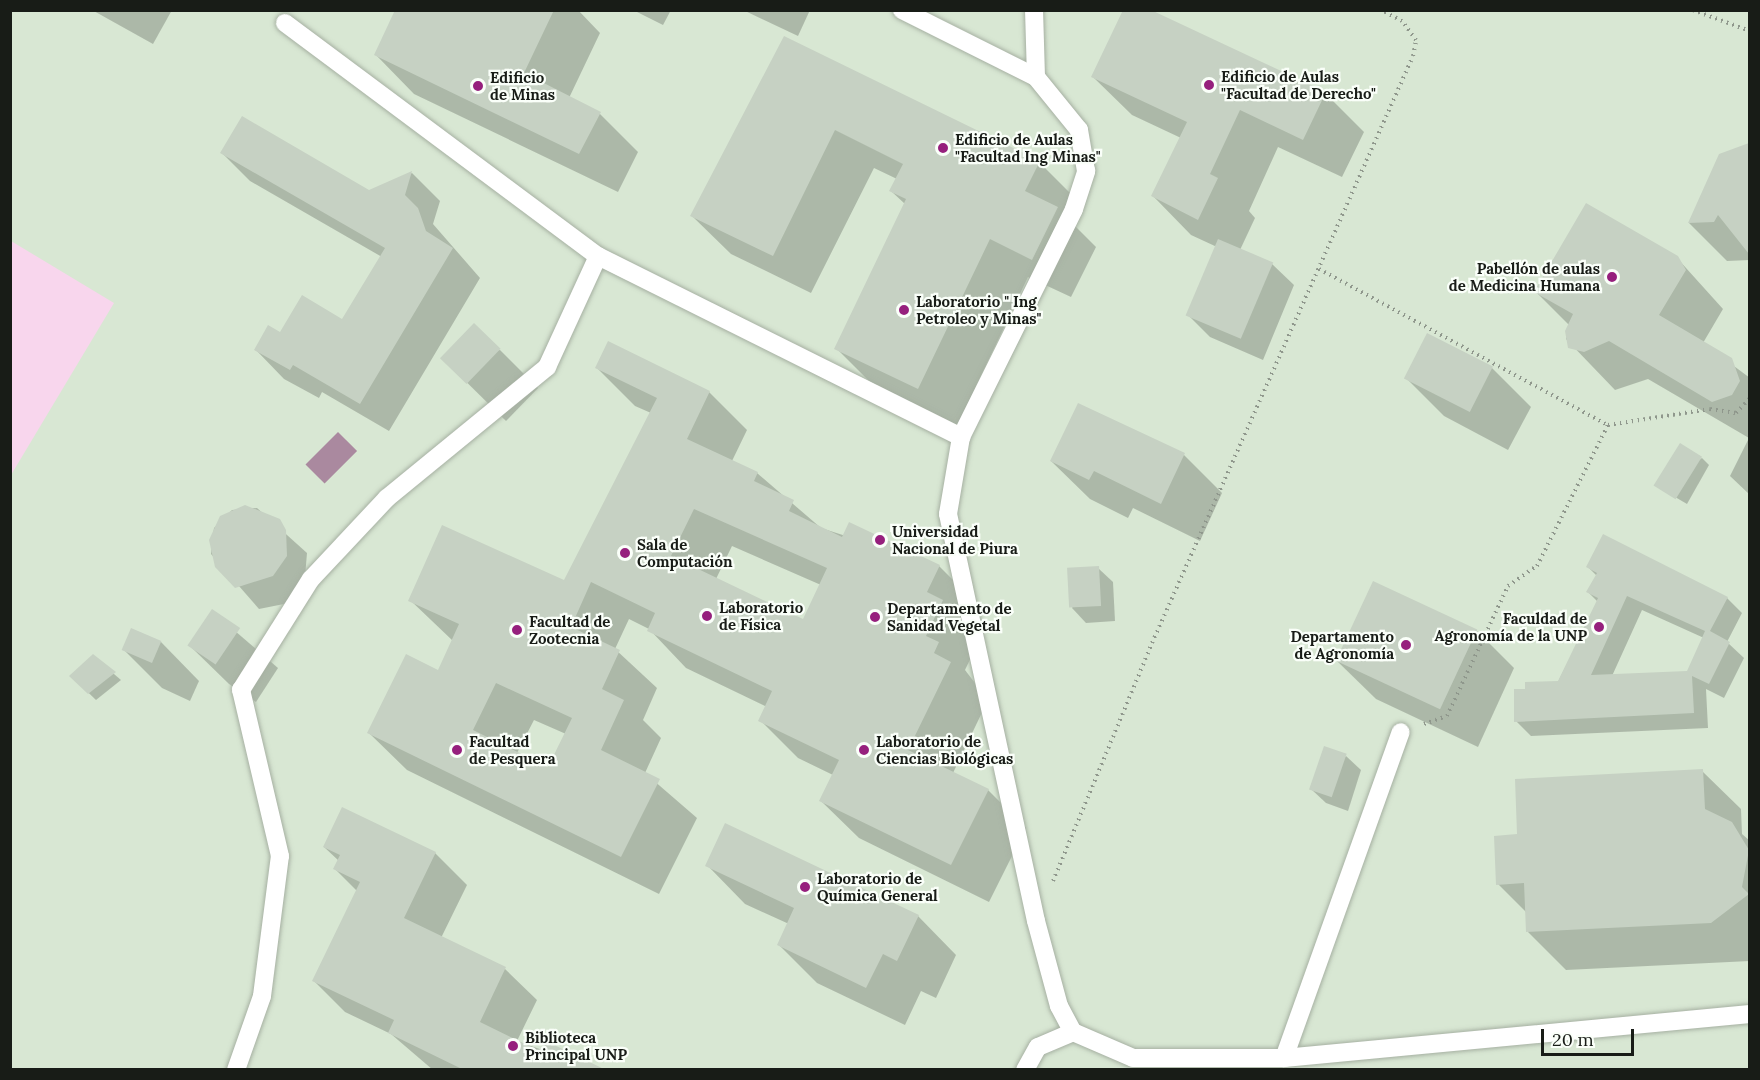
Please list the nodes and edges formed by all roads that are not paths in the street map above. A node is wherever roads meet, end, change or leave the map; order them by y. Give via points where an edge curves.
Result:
1 (902, 10) edge
2 (1034, 10) edge
3 (285, 23) dead end
4 (1035, 77) junction
5 (598, 256) junction
6 (961, 436) junction
7 (1401, 732) road end
8 (1749, 1014) edge
9 (1073, 1032) junction
10 (1284, 1058) junction
11 (1132, 1064) edge
12 (237, 1070) edge
13 (1025, 1070) edge

1 - 4 lane
2 - 4 lane
3 - 5 lane
4 - 6 lane via 1079,130 1086,171 1074,210
5 - 6 lane
5 - 12 lane via 547,367 387,498 311,579 241,690 280,856 262,996
6 - 9 lane via 948,514 1036,921 1059,1006
7 - 10 lane
8 - 10 lane
9 - 11 lane
9 - 13 lane via 1038,1047
10 - 11 lane

